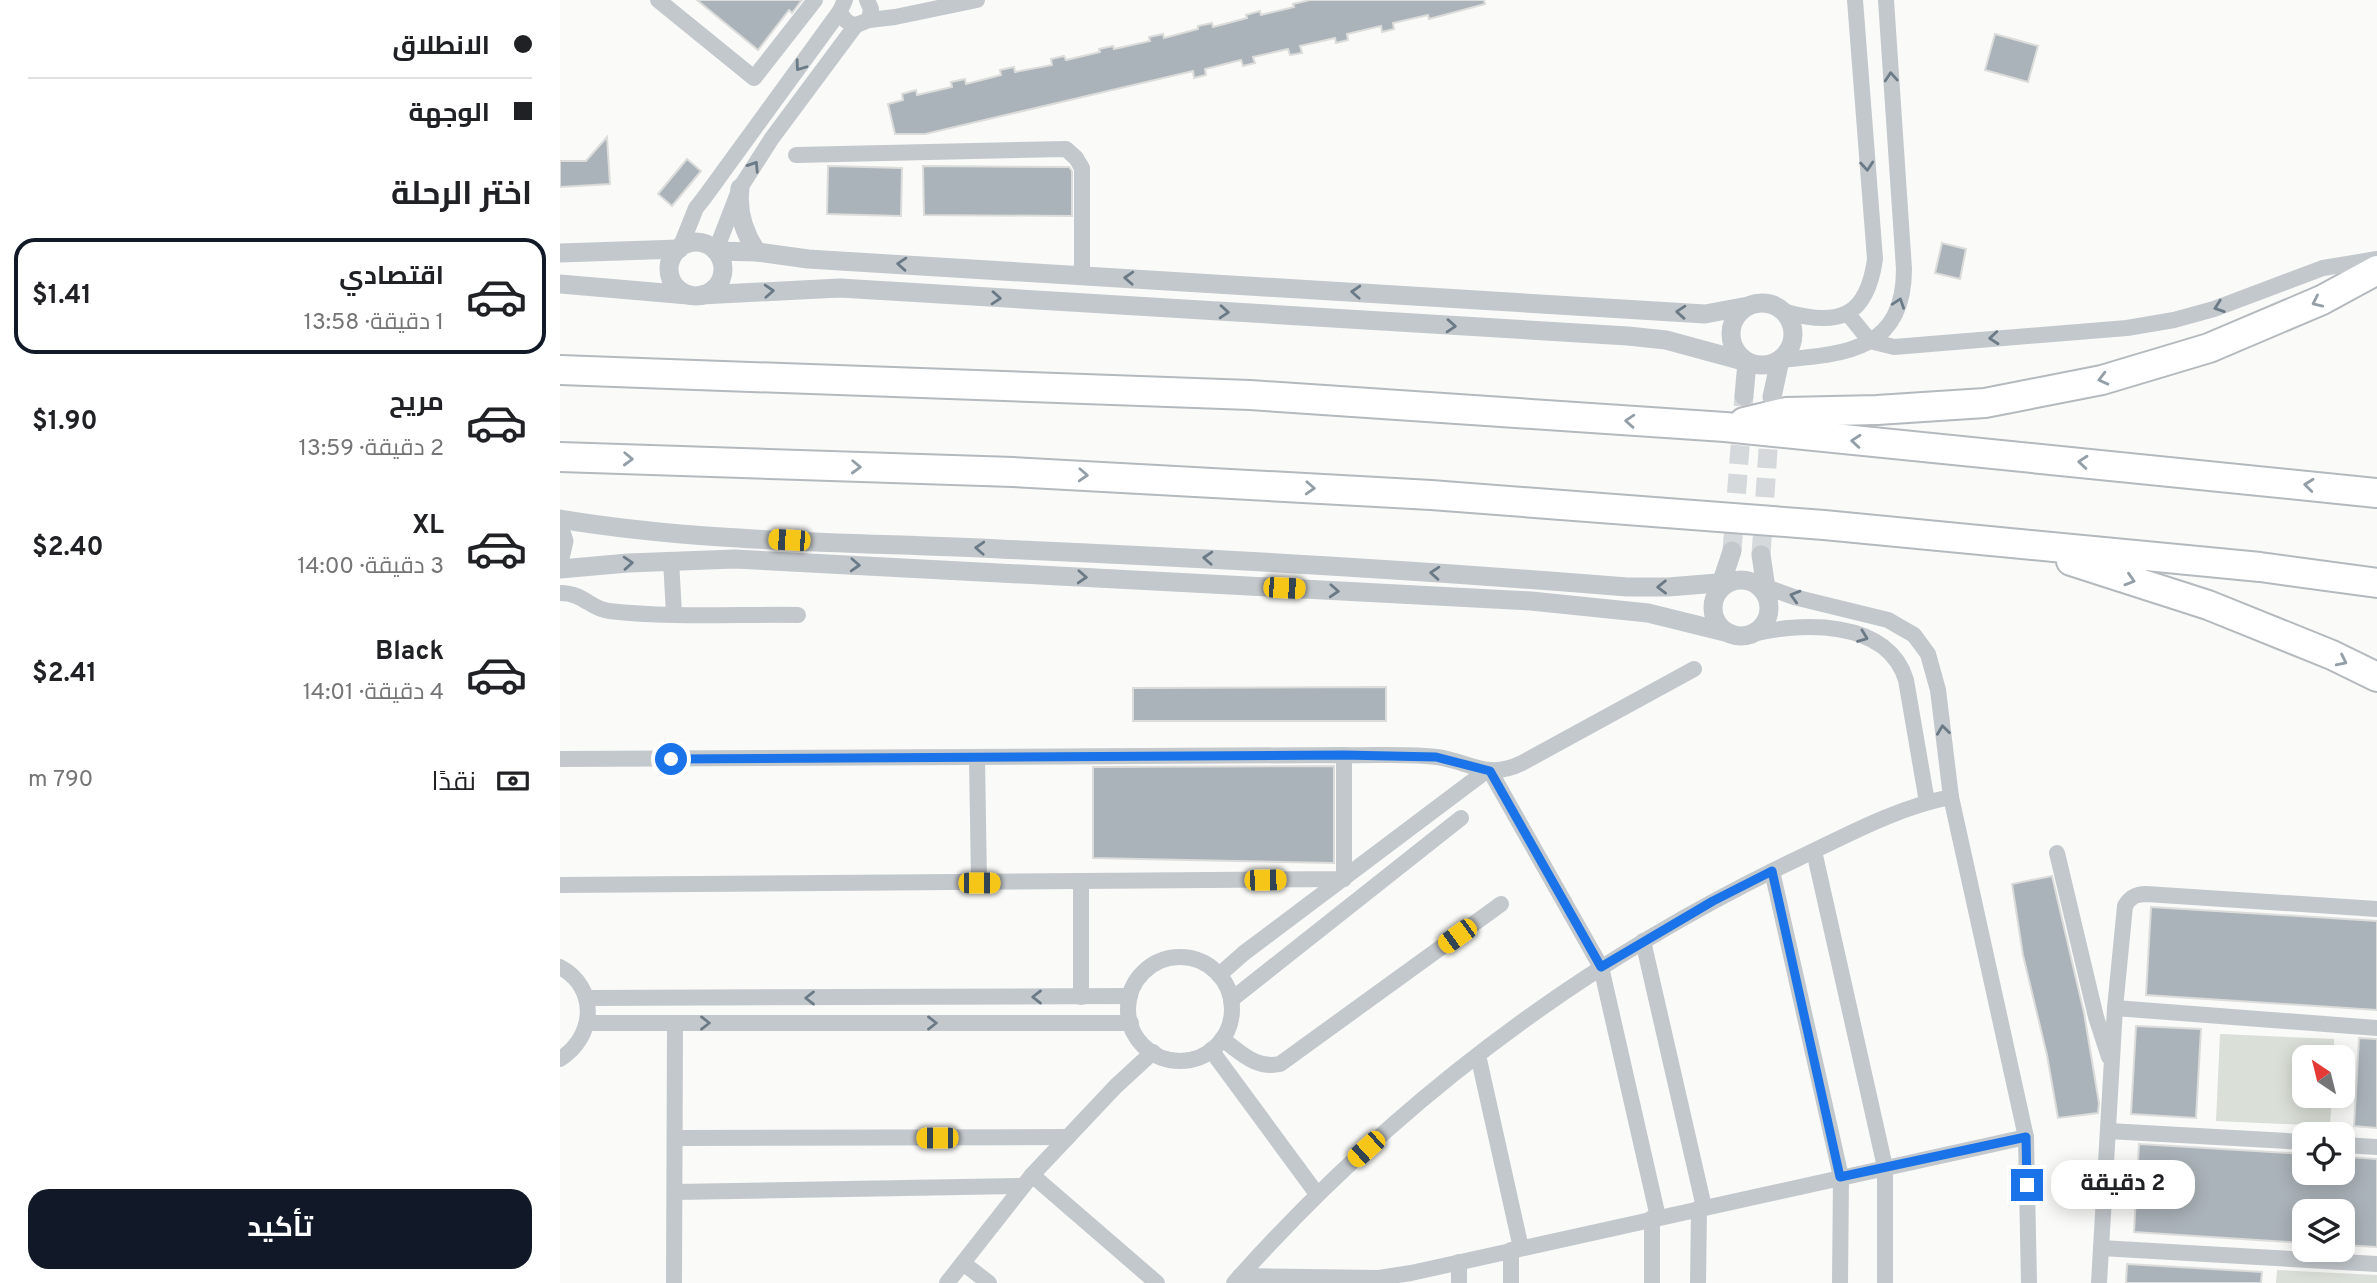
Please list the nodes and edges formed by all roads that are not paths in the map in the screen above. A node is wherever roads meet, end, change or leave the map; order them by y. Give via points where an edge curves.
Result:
1 (659, 0) edge
2 (816, 0) edge
3 (867, 0) edge
4 (977, 0) edge
5 (1855, 0) edge
6 (1886, 0) edge
7 (843, 5) edge
8 (862, 22) junction
9 (796, 155) dead end
10 (740, 188) junction
11 (679, 248) junction
12 (716, 250) junction
13 (757, 252) junction
14 (560, 253) edge
15 (2377, 258) edge
16 (2377, 270) edge
17 (1082, 275) junction
18 (560, 284) edge
19 (695, 295) junction
20 (1748, 306) junction
21 (1786, 312) junction
22 (1848, 314) junction
23 (1870, 341) junction
24 (1780, 360) junction
25 (1747, 362) junction
26 (560, 370) edge
27 (1744, 396) tunnel mouth
28 (1772, 397) tunnel mouth
29 (1724, 427) junction
30 (560, 457) edge
31 (2375, 492) edge
32 (560, 519) edge
33 (560, 529) edge
34 (2018, 545) junction
35 (1732, 551) tunnel mouth
36 (1761, 555) tunnel mouth
37 (560, 558) edge
38 (671, 561) junction
39 (560, 569) edge
40 (2377, 583) edge
41 (1723, 585) junction
42 (1763, 589) junction
43 (560, 593) edge
44 (674, 614) junction
45 (798, 615) dead end
46 (1739, 634) junction
47 (1694, 670) dead end
48 (2377, 677) edge
49 (1344, 755) junction
50 (977, 757) junction
51 (560, 759) edge
52 (1488, 771) junction
53 (1951, 797) junction
54 (1927, 802) junction
55 (1461, 818) dead end
56 (1814, 851) junction
57 (2057, 853) dead end
58 (1772, 871) junction
59 (1344, 879) junction
60 (1081, 882) junction
61 (979, 883) junction
62 (560, 885) edge
63 (1501, 904) dead end
64 (2377, 909) edge
65 (1643, 941) junction
66 (560, 967) edge
67 (1601, 967) junction
68 (1219, 975) junction
69 (1130, 996) junction
70 (1081, 997) junction
71 (586, 998) junction
72 (1231, 1000) junction
73 (2115, 1008) junction
74 (587, 1023) junction
75 (675, 1023) junction
76 (1131, 1023) junction
77 (2377, 1028) edge
78 (1216, 1044) junction
79 (1153, 1052) junction
80 (1478, 1055) junction
81 (560, 1059) edge
82 (2111, 1076) junction
83 (2108, 1131) junction
84 (1068, 1137) junction
85 (2026, 1137) junction
86 (675, 1138) junction
87 (2292, 1141) edge
88 (2355, 1146) edge
89 (2377, 1147) edge
90 (1885, 1167) junction
91 (1840, 1177) junction
92 (1027, 1180) junction
93 (675, 1192) junction
94 (1317, 1194) junction
95 (1701, 1207) junction
96 (1655, 1218) junction
97 (2101, 1248) junction
98 (1516, 1249) junction
99 (963, 1262) junction
100 (1459, 1262) junction
101 (2377, 1264) edge
102 (1237, 1279) edge
103 (674, 1283) edge
104 (947, 1283) edge
105 (989, 1283) edge
106 (1157, 1283) edge
107 (1459, 1283) edge
108 (1511, 1283) edge
109 (1652, 1283) edge
110 (1698, 1283) edge
111 (1840, 1283) edge
112 (1885, 1283) edge
113 (2029, 1283) edge
114 (2099, 1283) edge

1 - 2 street via 754,78
3 - 8 street via 871,9
4 - 8 street
5 -> 22 street via 1875,259 1868,287
23 -> 6 street via 1894,317 1904,285
7 - 8 street via 846,22
7 -> 11 street via 696,208
10 -> 8 street via 772,138
9 - 17 street via 1066,149 1082,167
10 - 12 street
10 - 13 street via 741,220
11 - 12 street via 694,242
11 - 14 street
11 - 19 street via 670,262 671,278
12 - 13 street
12 - 19 street via 723,265 720,281 709,293
17 -> 13 street
15 -> 23 street via 2323,268 2214,309 2127,328 1894,347
16 -> 29 highway via 2322,300 2209,348 2102,380 1985,403 1786,412
20 -> 17 street via 1705,314
18 - 19 street
19 -> 25 street via 840,288 1628,336 1666,340
20 - 21 street via 1764,302
20 - 25 street via 1731,331 1736,351
21 - 22 street via 1818,319
21 - 24 street via 1794,338
22 - 23 street
23 - 24 street via 1831,356
24 - 25 street via 1765,365
24 - 28 street
25 - 27 street
29 -> 26 highway via 1250,395
31 -> 29 highway
30 -> 34 highway via 1013,472 1417,494 1824,525
41 -> 32 street via 1627,587 1249,560 735,537
33 - 37 street via 564,541
34 - 40 highway via 2260,567
34 -> 48 highway via 2208,605
35 - 41 street
36 - 42 street
39 -> 38 street
38 - 44 street
38 -> 46 street via 735,559 1531,601 1648,613
41 - 42 street via 1747,580
41 - 46 street via 1714,598 1713,615
42 - 46 street via 1769,606 1764,624
53 -> 42 street via 1934,672 1919,640 1888,620
43 - 44 street via 581,596 606,611
44 - 45 street
46 -> 54 street via 1775,628 1829,628 1866,637 1892,653 1906,680
47 - 52 street via 1508,770
49 - 50 street
49 - 52 street via 1436,757
49 - 59 street
50 - 51 street
50 - 61 street
52 - 59 street
52 - 67 street
53 - 54 street
53 - 85 street
54 - 56 street
55 - 72 street
56 - 58 street
56 - 90 street
57 - 82 street
58 - 65 street
58 - 91 street
59 - 60 street
59 - 68 street
60 - 61 street
60 - 70 street
61 - 62 street
63 - 78 street via 1280,1064 1259,1065
64 - 73 street via 2139,894 2125,906
65 - 67 street
65 - 95 street
66 - 71 street via 578,981
67 - 80 street
67 - 96 street
68 - 69 street via 1196,960 1172,958 1144,972
68 - 72 street
69 - 70 street
69 - 76 street
70 -> 71 street
71 - 74 street
72 - 78 street via 1231,1017
73 - 77 street
73 - 82 street
74 - 75 street
74 - 81 street via 579,1043
75 -> 76 street
75 - 86 street
76 - 79 street
78 - 79 street via 1196,1058 1164,1058
78 - 94 street
79 - 84 street
80 - 94 street
80 - 98 street
82 - 83 street
83 - 87 street
83 - 97 street
84 - 86 street
84 - 92 street
85 - 90 street
85 - 113 street
86 - 93 street
88 - 89 street
90 - 91 street
90 - 112 street
91 - 95 street
91 - 111 street
92 - 93 street
92 - 99 street
92 - 106 street
93 - 103 street
94 - 102 street
95 - 96 street
95 - 110 street
96 - 98 street
96 - 109 street
97 - 101 street
97 - 114 street
98 - 100 street
98 - 108 street
99 - 104 street
99 - 105 street
100 - 102 street via 1379,1278
100 - 107 street

